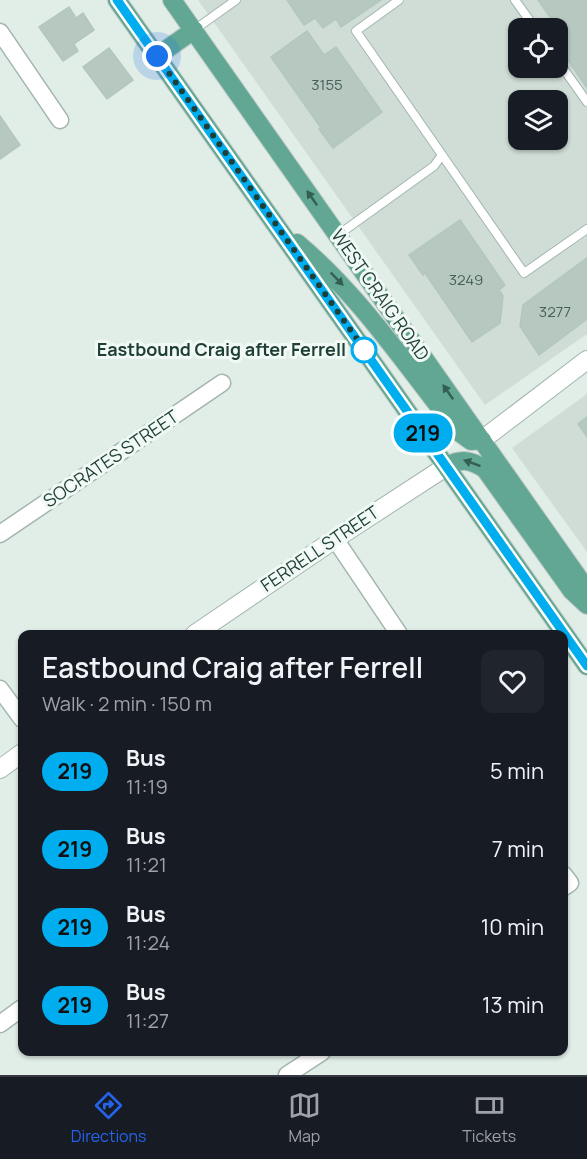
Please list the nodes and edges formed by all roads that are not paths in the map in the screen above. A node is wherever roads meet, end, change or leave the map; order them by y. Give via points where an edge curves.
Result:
1 (117, 0) edge
2 (172, 0) edge
3 (236, 0) edge
4 (399, 0) edge
5 (515, 0) edge
6 (528, 18) edge
7 (194, 30) junction
8 (0, 32) edge
9 (157, 56) junction
10 (568, 75) edge
11 (587, 102) edge
12 (60, 120) dead end
13 (442, 155) junction
14 (277, 226) junction
15 (587, 229) edge
16 (338, 235) junction
17 (587, 360) edge
18 (222, 383) dead end
19 (482, 440) junction
20 (447, 466) junction
21 (0, 534) edge
22 (334, 539) junction
23 (587, 590) edge
24 (587, 604) edge
25 (201, 630) edge
26 (396, 630) edge
27 (562, 630) edge
28 (568, 639) edge
29 (587, 666) edge
30 (0, 689) edge
31 (18, 714) edge
32 (18, 756) edge
33 (0, 769) edge
34 (18, 1011) edge
35 (0, 1024) edge
36 (316, 1056) edge
37 (287, 1075) edge

1 - 9 main road
2 - 7 main road, WEST CRAIG ROAD
3 - 7 lane
4 - 13 lane via 356,32
5 - 6 lane
7 - 9 main road
16 -> 7 main road, WEST CRAIG ROAD
8 - 12 street
9 - 14 main road
10 - 11 lane
13 - 15 lane via 524,273
13 - 16 lane via 434,166
14 -> 19 main road via 344,286 460,432 471,441
14 - 20 main road
19 -> 16 main road, WEST CRAIG ROAD
17 - 19 street
18 - 21 street, SOCRATES STREET
19 - 23 main road, WEST CRAIG ROAD
20 - 22 street, FERRELL STREET
24 -> 20 main road via 572,591 485,469 462,460
20 - 27 main road
22 - 25 street, FERRELL STREET
22 - 26 street
28 - 29 main road
30 - 31 street
32 - 33 street
34 - 35 street
36 - 37 street

